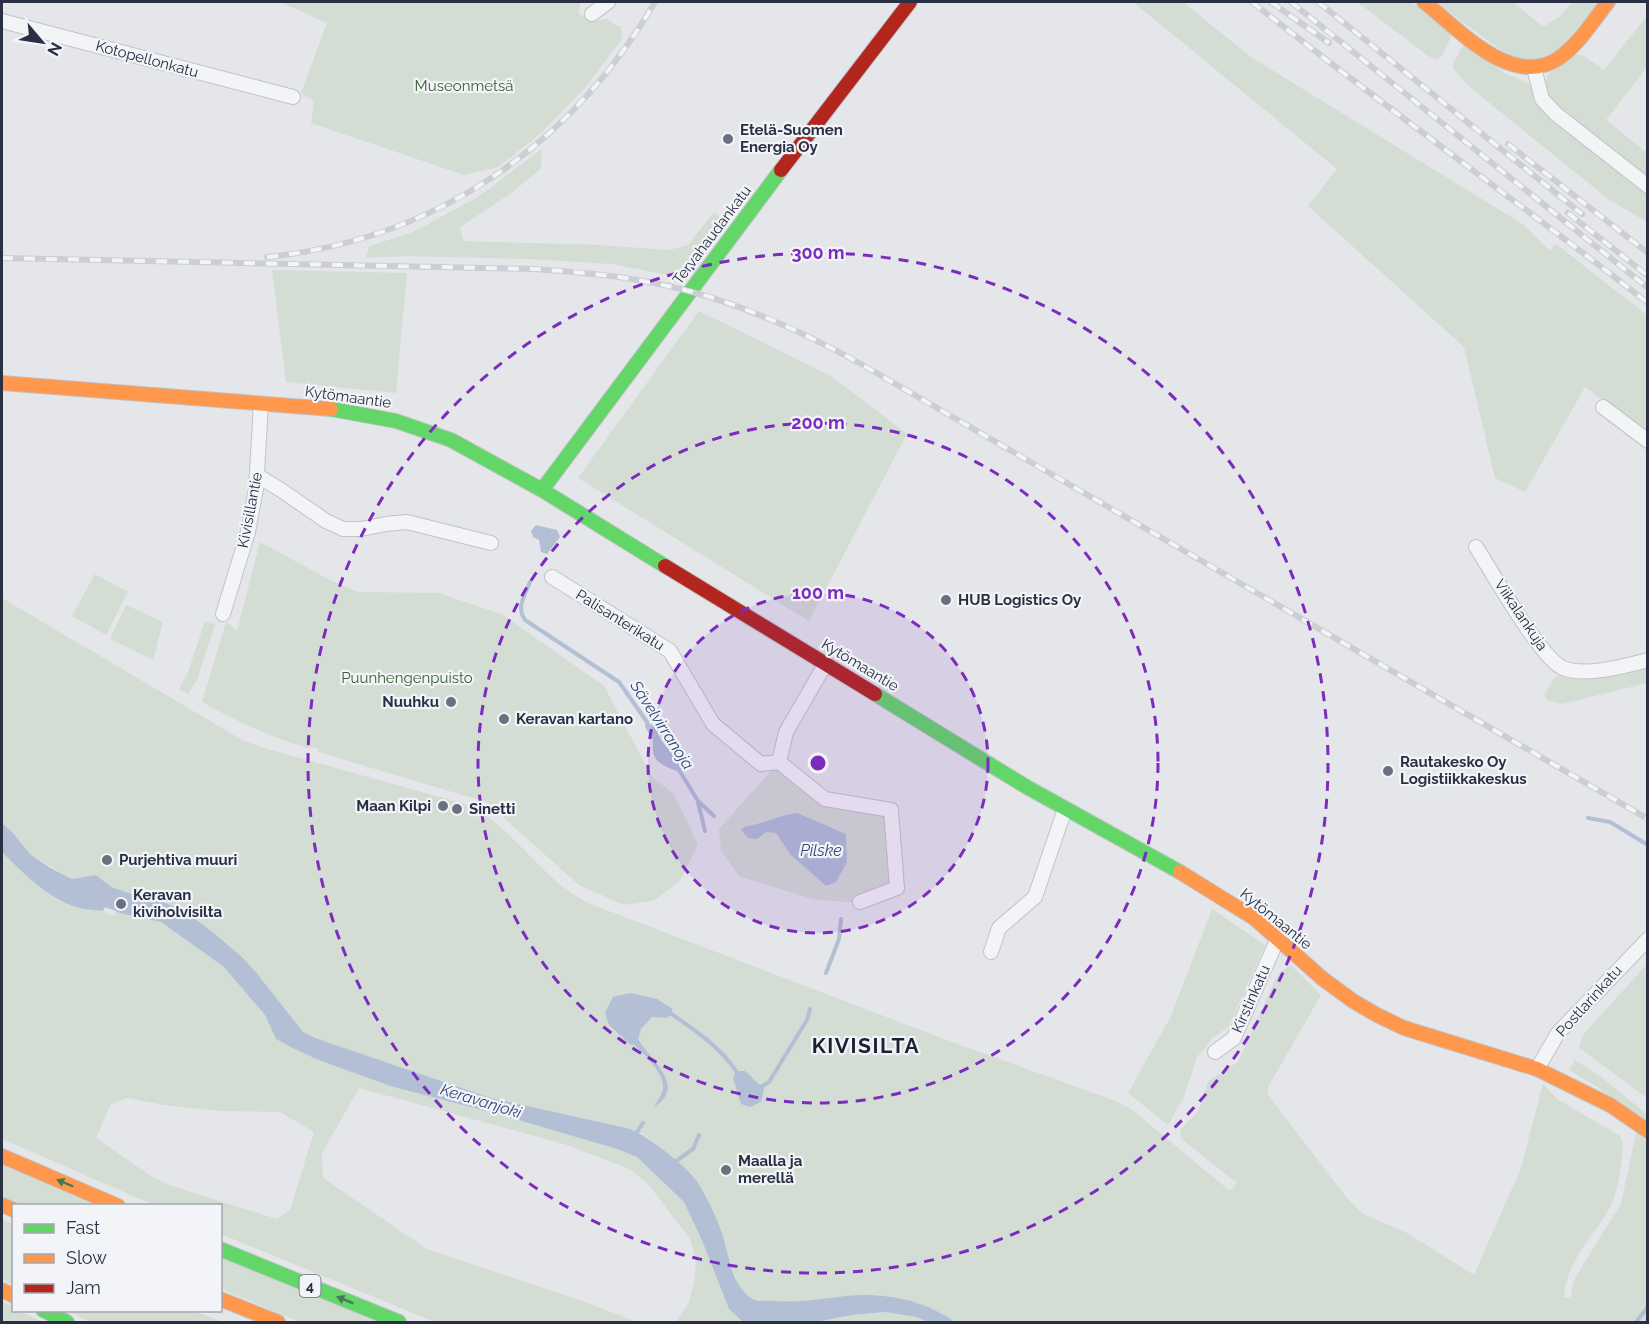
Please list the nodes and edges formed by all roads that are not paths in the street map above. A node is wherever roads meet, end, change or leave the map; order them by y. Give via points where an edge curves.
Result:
1 (608, 2) edge
2 (910, 2) edge
3 (1424, 2) edge
4 (1608, 2) edge
5 (592, 15) dead end
6 (2, 21) edge
7 (1534, 68) junction
8 (293, 97) dead end
9 (1647, 186) edge
10 (2, 383) edge
11 (261, 404) junction
12 (1603, 407) dead end
13 (1647, 441) edge
14 (258, 476) junction
15 (542, 490) junction
16 (491, 543) dead end
17 (1476, 547) dead end
18 (552, 577) dead end
19 (223, 614) dead end
20 (1647, 660) edge
21 (826, 663) junction
22 (779, 762) junction
23 (1065, 809) junction
24 (860, 902) dead end
25 (1278, 938) junction
26 (1647, 939) edge
27 (991, 952) dead end
28 (1215, 1052) dead end
29 (1538, 1068) junction
30 (1647, 1131) edge
31 (2, 1156) edge
32 (113, 1204) edge
33 (222, 1250) edge
34 (222, 1300) edge
35 (45, 1312) edge
36 (67, 1323) edge
37 (278, 1323) edge
38 (399, 1323) edge

1 - 5 street
2 - 15 main road, Tervahaudankatu
3 - 7 main road via 1491,55 1515,67
4 - 7 main road via 1559,57
6 - 8 street, Kotopellonkatu
7 - 9 street via 1542,99 1556,114
10 - 11 main road, Kytömaantie
11 - 14 street, Kivisillantie
11 - 15 main road, Kytömaantie via 336,410 396,421 451,440
12 - 13 street
14 - 16 street via 343,529 406,522
14 - 19 street, Kivisillantie via 248,532
15 - 21 main road, Kytömaantie
17 - 20 street, Viikalankuja via 1536,639 1562,668 1601,671
18 - 22 street, Palisanterikatu via 670,651 713,724 761,764
21 - 22 street via 786,732
21 - 23 main road, Kytömaantie
22 - 24 street via 825,799 891,810 897,888
23 - 25 main road, Kytömaantie via 1200,883
23 - 27 street via 1035,897 999,928
25 - 28 street, Kirstinkatu via 1233,1038
25 - 29 main road, Kytömaantie via 1323,978 1377,1015 1404,1028
26 - 29 street, Postlarinkatu via 1558,1033
29 - 30 main road, Kytömaantie via 1610,1105
32 -> 31 main road
38 -> 33 main road, 4
34 - 37 main road
35 - 36 main road

